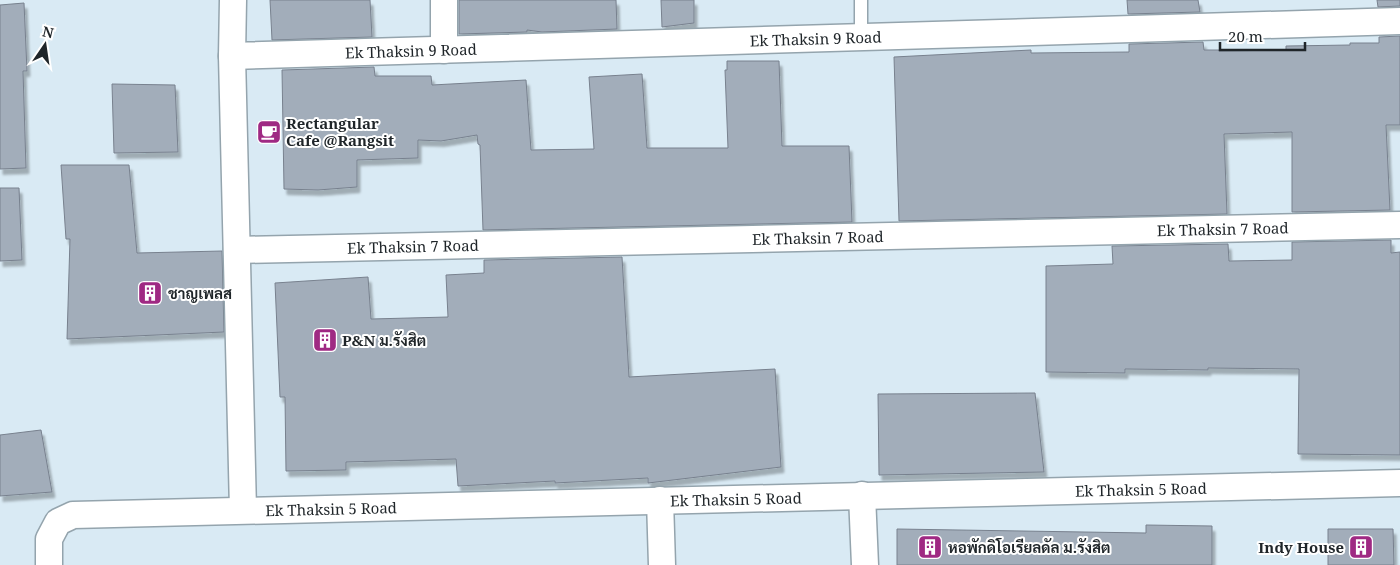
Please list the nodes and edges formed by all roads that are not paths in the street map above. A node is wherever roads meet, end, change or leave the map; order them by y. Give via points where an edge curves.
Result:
1 (233, 0) edge
2 (444, 0) edge
3 (861, 0) edge
4 (1400, 21) edge
5 (861, 37) junction
6 (444, 50) junction
7 (232, 56) junction
8 (1400, 225) edge
9 (237, 250) junction
10 (1400, 483) edge
11 (862, 495) junction
12 (660, 500) junction
13 (242, 510) junction
14 (49, 565) edge
15 (662, 565) edge
16 (865, 565) edge

1 - 7 street
2 - 6 street
3 - 5 lane
4 - 5 street, Ek Thaksin 9 Road
5 - 6 street, Ek Thaksin 9 Road
6 - 7 street, Ek Thaksin 9 Road
7 - 9 street
8 - 9 street, Ek Thaksin 7 Road
9 - 13 street
10 - 11 street, Ek Thaksin 5 Road
11 - 12 street, Ek Thaksin 5 Road
11 - 16 street
12 - 13 street, Ek Thaksin 5 Road
12 - 15 street
13 - 14 street, Ek Thaksin 5 Road via 72,515 58,522 49,540

